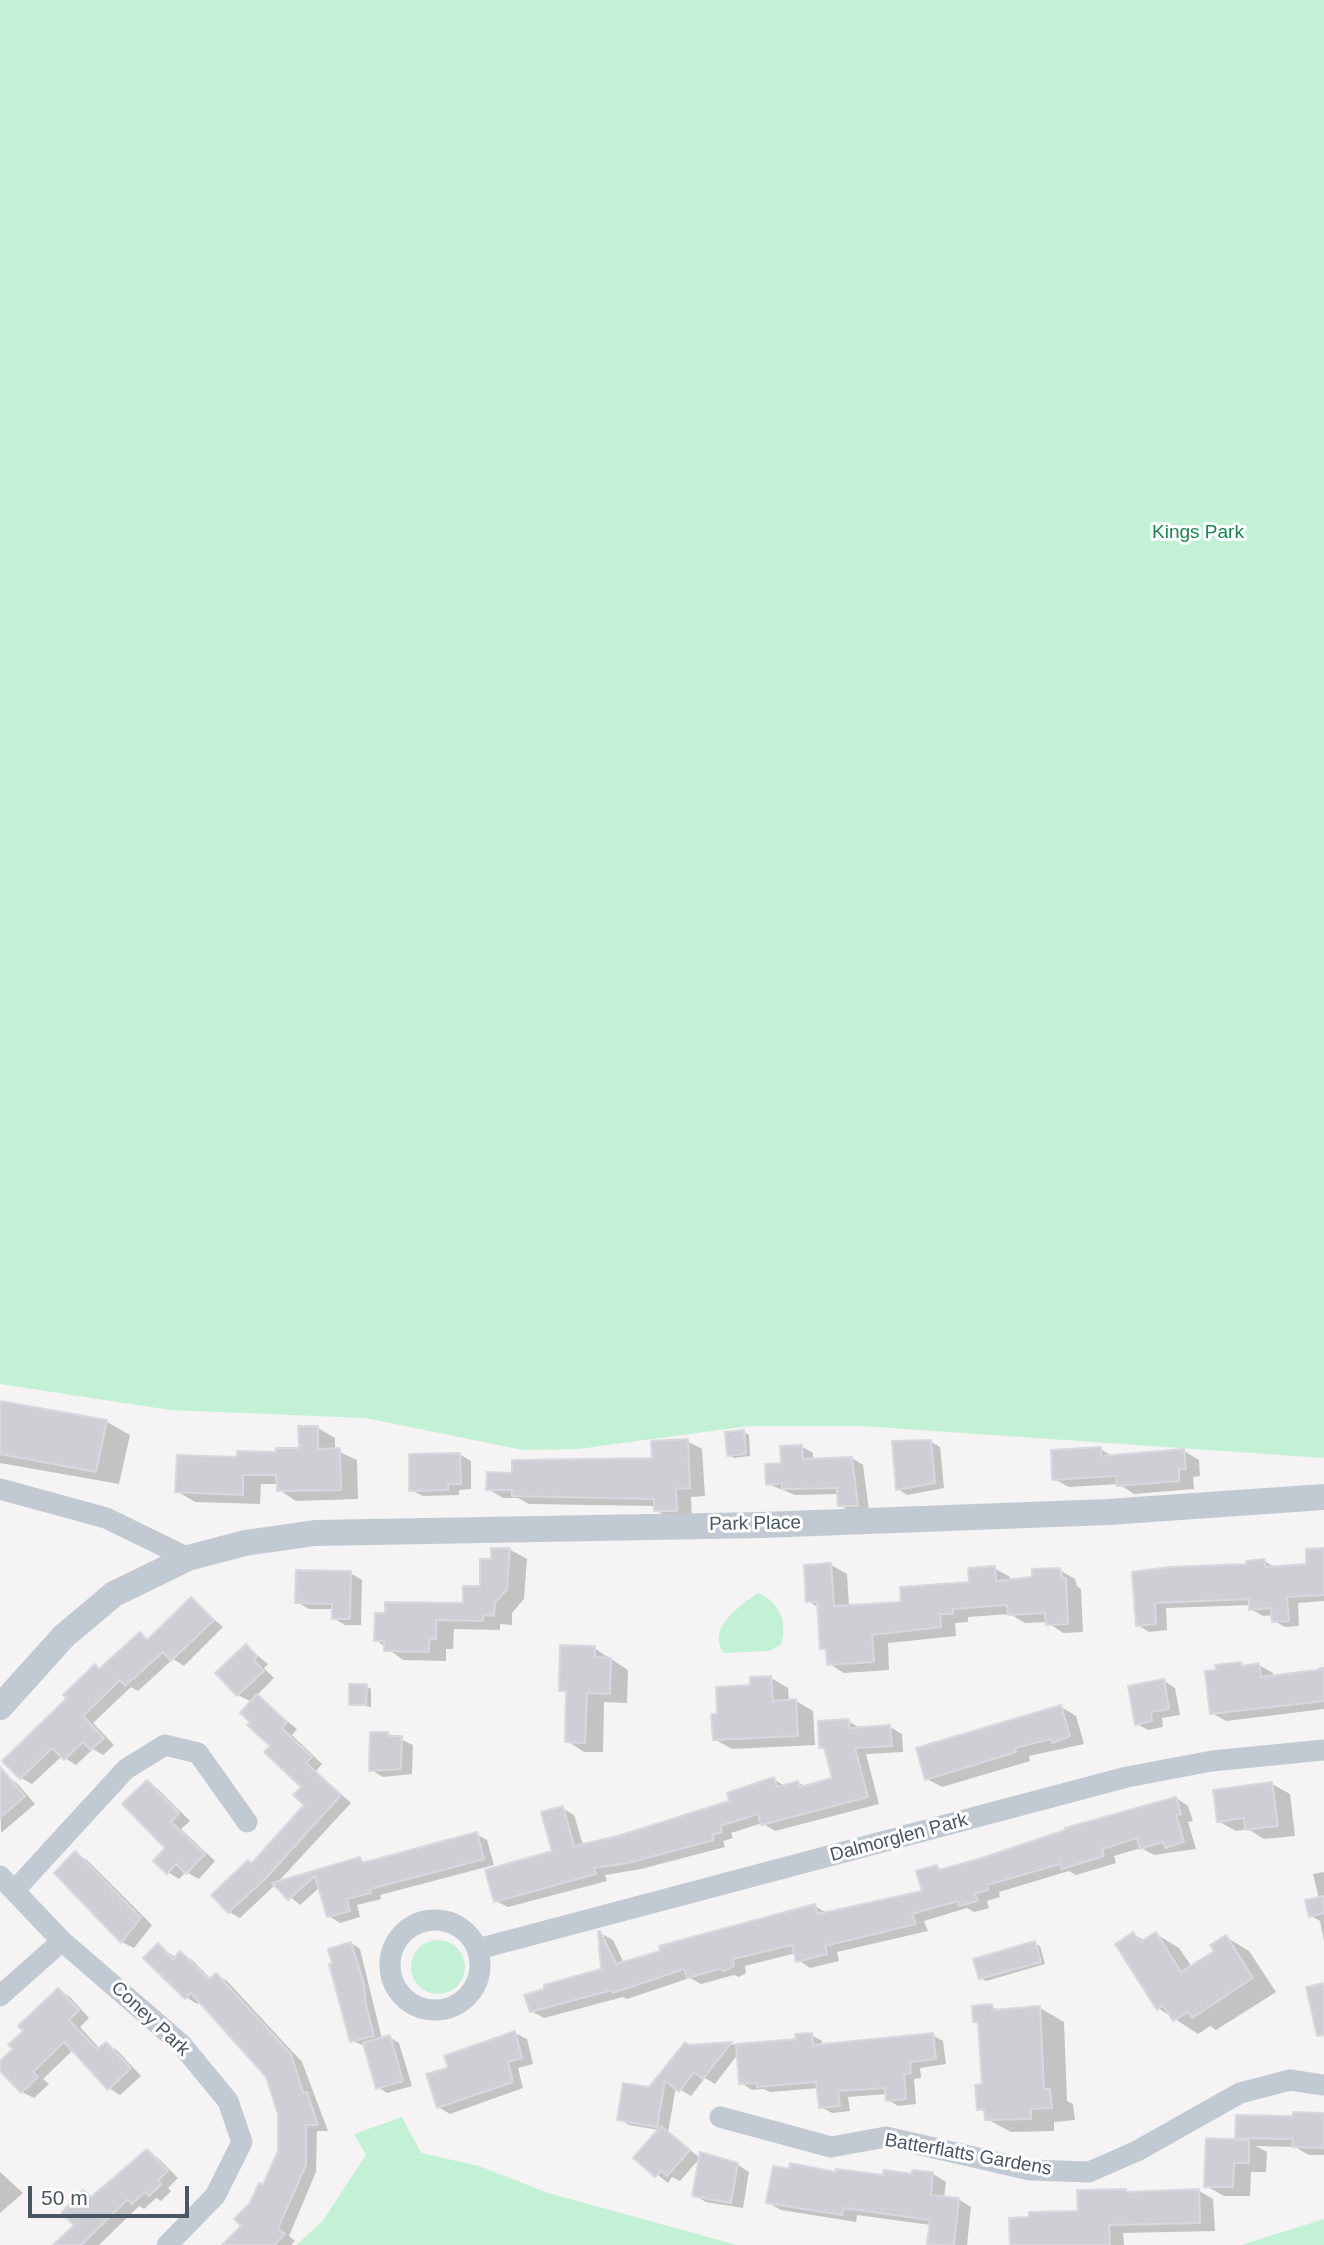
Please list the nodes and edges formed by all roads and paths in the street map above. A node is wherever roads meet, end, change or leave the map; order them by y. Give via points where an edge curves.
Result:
1 (0, 1489) edge
2 (1324, 1497) edge
3 (188, 1558) junction
4 (0, 1707) edge
5 (1324, 1750) edge
6 (247, 1822) dead end
7 (7, 1883) edge
8 (62, 1941) junction
9 (478, 1949) junction
10 (0, 1996) edge
11 (1324, 2085) edge
12 (720, 2117) dead end
13 (167, 2245) edge

1 - 3 street via 106,1518
2 - 3 street, Park Place via 1108,1513 315,1533 245,1543
3 - 4 street, Park Place via 114,1594 64,1636
5 - 9 street, Dalmorglen Park via 1212,1761 1127,1777
6 - 7 street, Coney Park via 198,1753 164,1745 126,1769
7 - 8 street, Coney Park
8 - 10 street
8 - 13 street, Coney Park via 181,2044 232,2111 242,2142 215,2196
9 - 9 street via 480,1972 475,1987 454,2006 430,2012 407,2001 394,1986 391,1956 402,1933 415,1924 447,1921 465,1931
11 - 12 street, Batterflatts Gardens via 1290,2080 1240,2092 1137,2151 1090,2172 1030,2169 886,2137 831,2147

